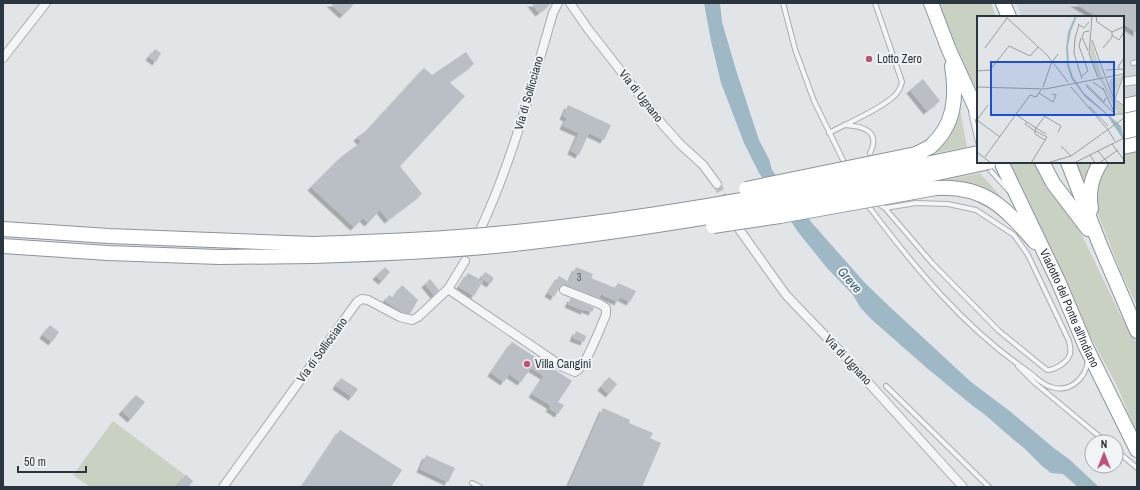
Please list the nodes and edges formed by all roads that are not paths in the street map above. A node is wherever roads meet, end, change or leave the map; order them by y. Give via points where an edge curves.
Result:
1 (46, 3) edge
2 (558, 3) edge
3 (570, 3) edge
4 (782, 3) edge
5 (876, 3) edge
6 (931, 3) edge
7 (994, 3) edge
8 (1003, 3) edge
9 (1000, 16) edge
10 (1009, 16) edge
11 (949, 50) junction
12 (3, 58) edge
13 (1137, 80) edge
14 (1124, 82) edge
15 (964, 83) junction
16 (1137, 103) edge
17 (1124, 106) edge
18 (977, 111) edge
19 (1137, 118) edge
20 (1124, 121) edge
21 (844, 125) junction
22 (1137, 129) edge
23 (1124, 132) edge
24 (830, 133) junction
25 (977, 138) edge
26 (870, 153) dead end
27 (977, 153) edge
28 (843, 160) dead end
29 (1043, 163) edge
30 (1068, 163) edge
31 (1100, 163) edge
32 (989, 166) edge
33 (1003, 166) dead end
34 (717, 184) tunnel mouth
35 (879, 204) dead end
36 (870, 208) dead end
37 (885, 208) junction
38 (1025, 209) junction
39 (481, 228) dead end
40 (3, 229) edge
41 (739, 229) dead end
42 (495, 240) junction
43 (1100, 245) junction
44 (3, 246) edge
45 (313, 250) junction
46 (1046, 254) junction
47 (465, 261) dead end
48 (448, 289) junction
49 (564, 290) dead end
50 (1137, 331) edge
51 (1086, 347) junction
52 (1013, 361) junction
53 (886, 386) dead end
54 (1096, 434) edge
55 (1137, 450) edge
56 (1124, 457) edge
57 (1137, 468) edge
58 (472, 483) dead end
59 (225, 486) edge
60 (480, 487) edge
61 (962, 487) edge
62 (989, 487) edge

1 - 12 street
2 - 39 street, Via di Sollicciano via 496,197
3 - 34 street, Via di Ugnano via 663,125 703,165
4 - 24 lane via 814,101
5 - 21 lane via 902,82 901,87 897,94 881,105
6 - 11 highway
7 - 9 highway
8 - 10 highway
11 - 15 highway
11 - 42 highway, bridge via 954,98 948,127 930,147 916,154 724,194 635,208
13 - 14 street
15 - 18 highway
15 - 25 lane
16 - 17 highway
19 - 20 highway
21 - 24 lane
21 - 26 lane via 862,127 870,132 873,141
22 - 23 highway
24 - 28 lane
27 - 42 highway, bridge via 806,188 553,228
29 - 43 highway via 1053,183
30 - 43 highway
31 - 43 highway via 1090,192
32 - 38 lane
32 - 42 highway, bridge via 700,219
33 - 38 highway, Viadotto del Ponte all'Indiano
35 - 37 lane
36 - 52 lane via 901,249 938,291
37 - 37 lane via 932,263 1001,333 1047,370 1056,368 1070,356 1069,341 1028,255 1014,235 976,210 948,204 916,203
38 - 46 highway, Viadotto del Ponte all'Indiano
40 - 45 highway
41 - 61 street, Via di Ugnano via 786,295
42 - 45 highway, bridge via 379,242
42 - 46 highway, bridge via 671,233 952,187 978,193 996,202 1021,225
43 - 50 highway
44 - 45 highway via 115,254 219,257
46 - 51 highway, Viadotto del Ponte all'Indiano
47 - 48 street, Via di Sollicciano
48 - 49 street via 563,367 575,372 584,363 606,315 606,308
48 - 59 street, Via di Sollicciano via 412,320 400,317 368,300 362,299 357,302
51 - 52 lane via 1088,361 1084,373 1076,383 1065,388 1057,389 1047,385
51 - 55 highway, Viadotto del Ponte all'Indiano
52 - 54 lane via 1025,375
53 - 62 lane
56 - 57 lane
58 - 60 lane

